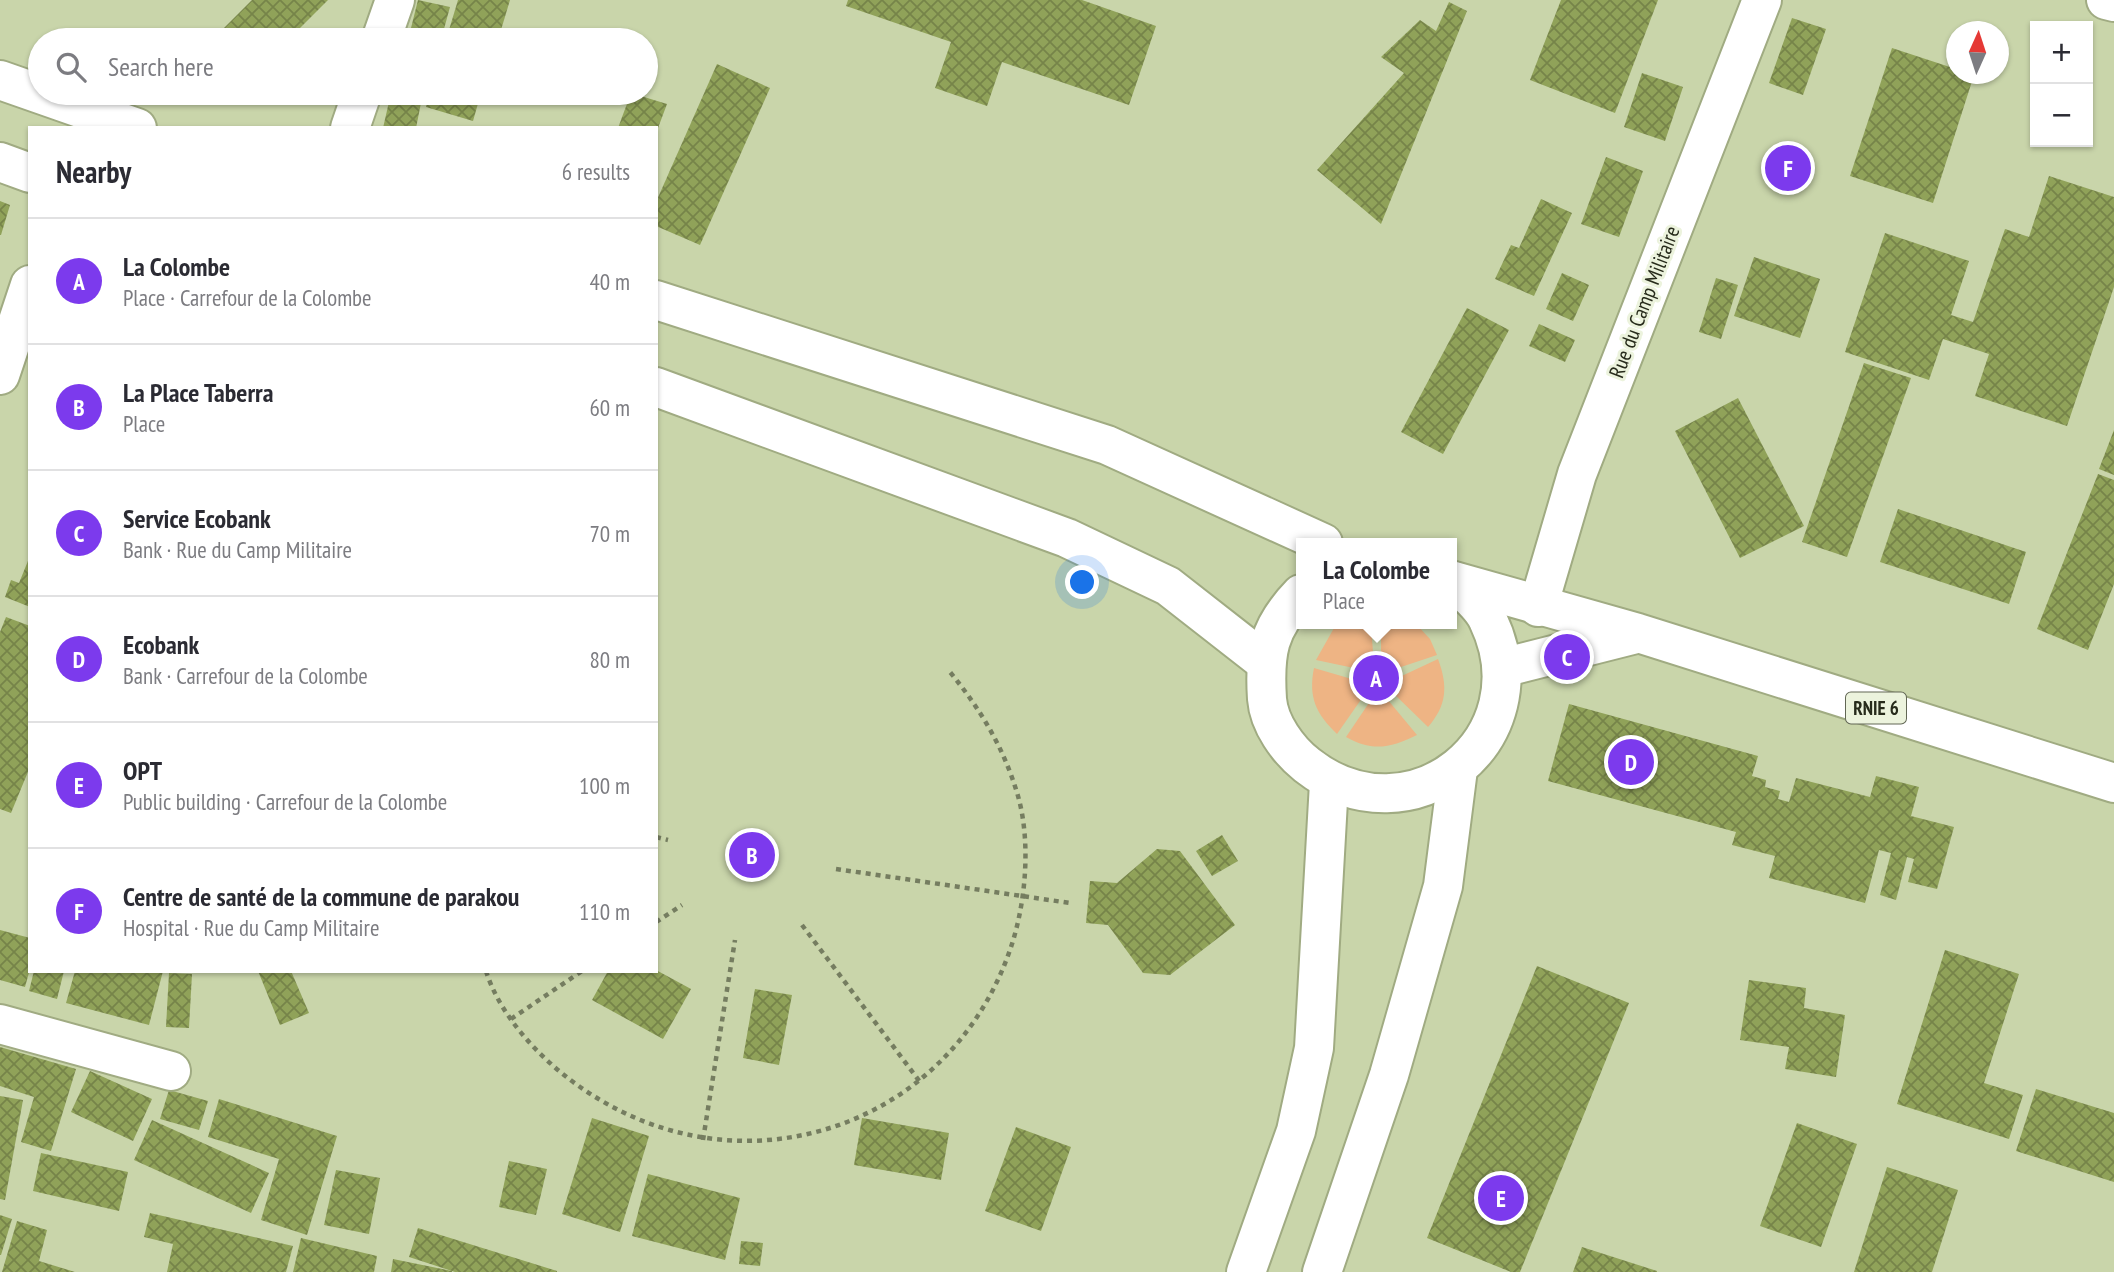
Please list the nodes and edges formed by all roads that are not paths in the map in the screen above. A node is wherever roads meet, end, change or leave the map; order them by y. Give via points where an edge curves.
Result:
1 (395, 0) edge
2 (1762, 0) edge
3 (2106, 0) edge
4 (2114, 2) edge
5 (385, 28) edge
6 (0, 80) edge
7 (28, 90) edge
8 (71, 105) edge
9 (358, 105) edge
10 (131, 126) edge
11 (351, 126) edge
12 (0, 162) edge
13 (28, 172) edge
14 (28, 291) edge
15 (658, 301) edge
16 (0, 375) edge
17 (658, 388) edge
18 (1312, 538) edge
19 (1457, 581) edge
20 (1457, 584) edge
21 (1296, 599) edge
22 (1538, 607) junction
23 (1638, 633) junction
24 (1264, 661) junction
25 (1502, 668) junction
26 (1458, 769) junction
27 (1329, 783) junction
28 (2114, 783) edge
29 (0, 1024) edge
30 (171, 1071) dead end
31 (1246, 1272) edge
32 (1322, 1272) edge

1 - 5 main road
2 - 22 main road, Rue du Camp Militaire via 1577,474
3 - 4 main road
6 - 7 main road
8 - 10 main road
9 - 11 main road
12 - 13 main road
14 - 16 main road
15 - 18 main road via 1107,445
17 - 24 main road via 1068,538 1168,586
19 - 22 main road, RNIE 6
20 - 25 main road, RNIE 6 via 1488,619
21 - 24 main road, RNIE 6 via 1281,614
22 - 23 main road, RNIE 6
23 - 25 main road
23 - 28 main road, RNIE 6
24 - 27 main road, RNIE 6 via 1268,710 1291,753
25 - 26 main road, RNIE 6 via 1499,705 1484,741
26 - 27 main road, RNIE 6 via 1418,790 1373,795
26 - 32 main road via 1443,886 1389,1075
27 - 31 main road via 1314,1048 1296,1131
29 - 30 main road

